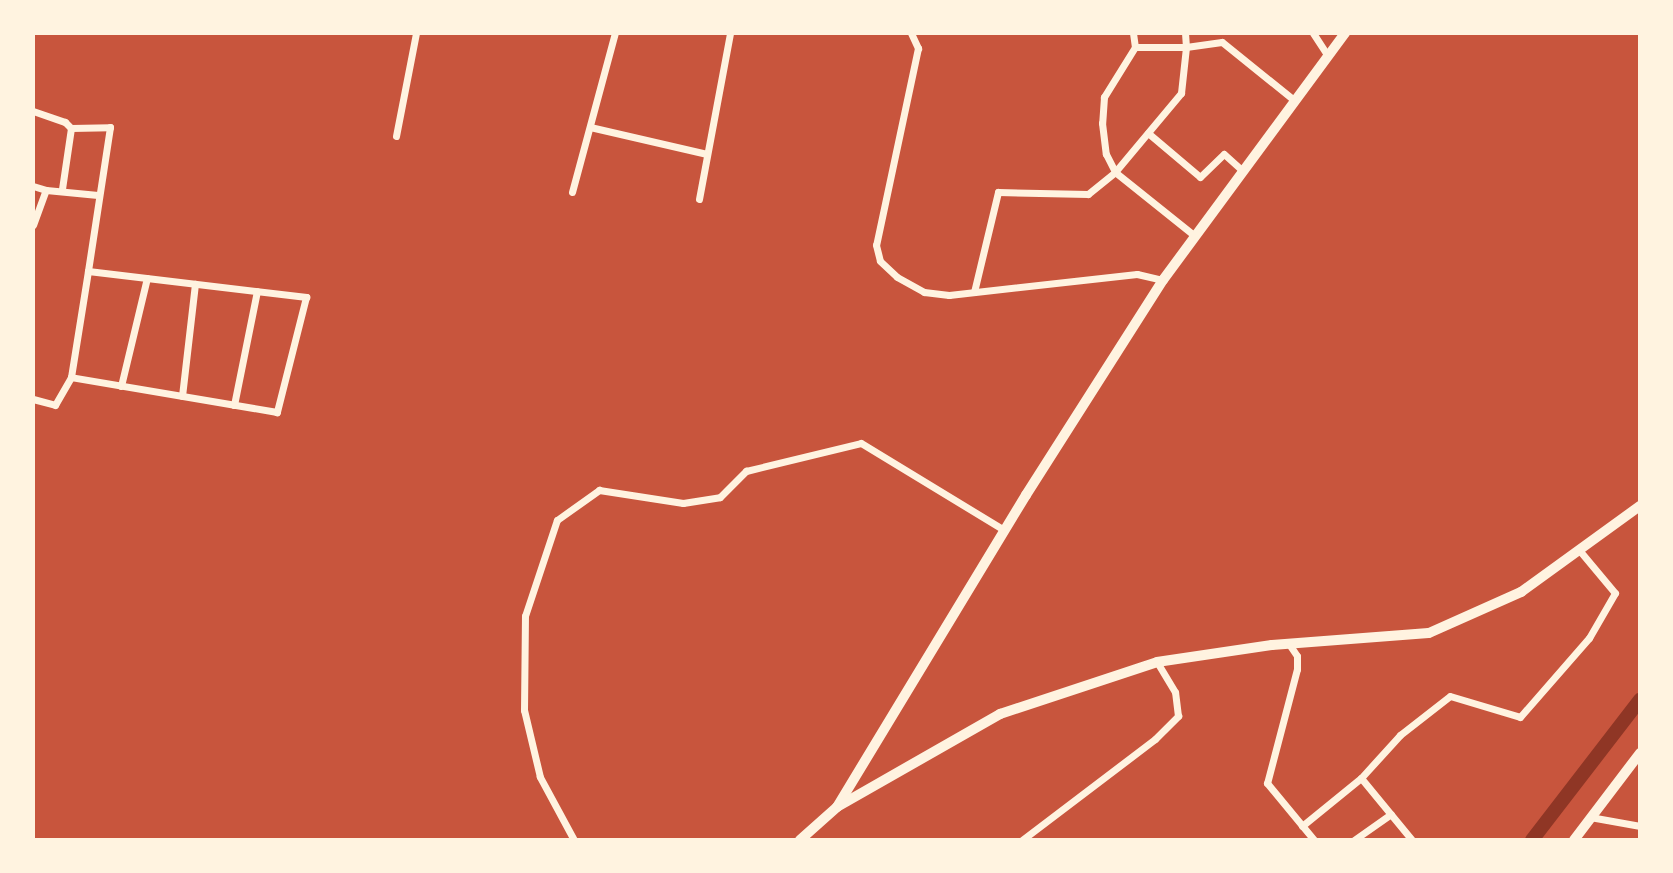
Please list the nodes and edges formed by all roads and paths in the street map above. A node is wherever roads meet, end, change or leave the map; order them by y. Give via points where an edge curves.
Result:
1 (416, 33) edge
2 (615, 33) edge
3 (730, 33) edge
4 (911, 33) edge
5 (1133, 33) edge
6 (1185, 33) edge
7 (1222, 33) edge
8 (1313, 33) edge
9 (1345, 33) edge
10 (1222, 42) junction
11 (1135, 47) junction
12 (1186, 47) junction
13 (1328, 56) junction
14 (1295, 101) junction
15 (33, 111) edge
16 (590, 127) junction
17 (71, 128) junction
18 (1148, 133) junction
19 (396, 136) dead end
20 (706, 154) junction
21 (1115, 172) junction
22 (1243, 172) junction
23 (33, 186) edge
24 (46, 190) junction
25 (62, 190) junction
26 (572, 192) dead end
27 (98, 195) junction
28 (699, 199) dead end
29 (33, 225) edge
30 (1195, 236) junction
31 (89, 271) junction
32 (147, 278) junction
33 (1163, 280) junction
34 (195, 284) junction
35 (257, 291) junction
36 (974, 292) junction
37 (71, 377) junction
38 (121, 386) junction
39 (182, 396) junction
40 (33, 399) edge
41 (234, 405) junction
42 (1640, 506) edge
43 (1004, 530) junction
44 (1579, 550) junction
45 (1289, 644) junction
46 (1157, 662) junction
47 (1640, 752) edge
48 (1361, 778) junction
49 (837, 807) junction
50 (1391, 814) junction
51 (1589, 817) junction
52 (1302, 826) junction
53 (1640, 826) edge
54 (574, 840) edge
55 (800, 840) edge
56 (1022, 840) edge
57 (1314, 840) edge
58 (1354, 840) edge
59 (1412, 840) edge
60 (1574, 840) edge

1 - 19 street
2 - 16 street
3 - 20 street
4 - 36 street via 918,48 876,245 880,261 924,292
5 - 11 street
6 - 12 street
7 - 10 street
8 - 13 street
9 - 13 street
10 - 12 street
10 - 14 street
11 - 12 street
11 - 21 street via 1104,97 1103,134
12 - 18 street via 1181,93
13 - 14 street
14 - 22 street
15 - 17 street
16 - 20 street
16 - 26 street
17 - 25 street
17 - 27 street via 110,127
18 - 21 street
18 - 22 street via 1200,177 1224,154
20 - 28 street
21 - 30 street
21 - 36 street via 1088,194 998,192
22 - 30 street
23 - 24 street
24 - 25 street
24 - 29 street
25 - 27 street
27 - 31 street
30 - 33 street
31 - 32 street
31 - 37 street
32 - 34 street
32 - 38 street
33 - 36 street via 1137,274
33 - 43 street
34 - 35 street
34 - 39 street
35 - 41 street
35 - 41 street via 306,297 277,412
37 - 38 street
37 - 40 street via 55,405
38 - 39 street
39 - 41 street
42 - 44 street
43 - 49 street
43 - 54 street via 861,443 746,471 720,497 683,503 599,490 557,520 525,616 524,710 540,777
44 - 45 street via 1521,592 1429,633
44 - 48 street via 1615,593 1589,638 1520,717 1450,696 1400,735
45 - 46 street
45 - 52 street via 1297,656 1297,669 1267,783
46 - 49 street via 1000,713
46 - 56 street via 1175,692 1178,716 1156,739
47 - 51 street
48 - 50 street
48 - 52 street
49 - 55 street
50 - 58 street
50 - 59 street
51 - 53 street
51 - 60 street
52 - 57 street

